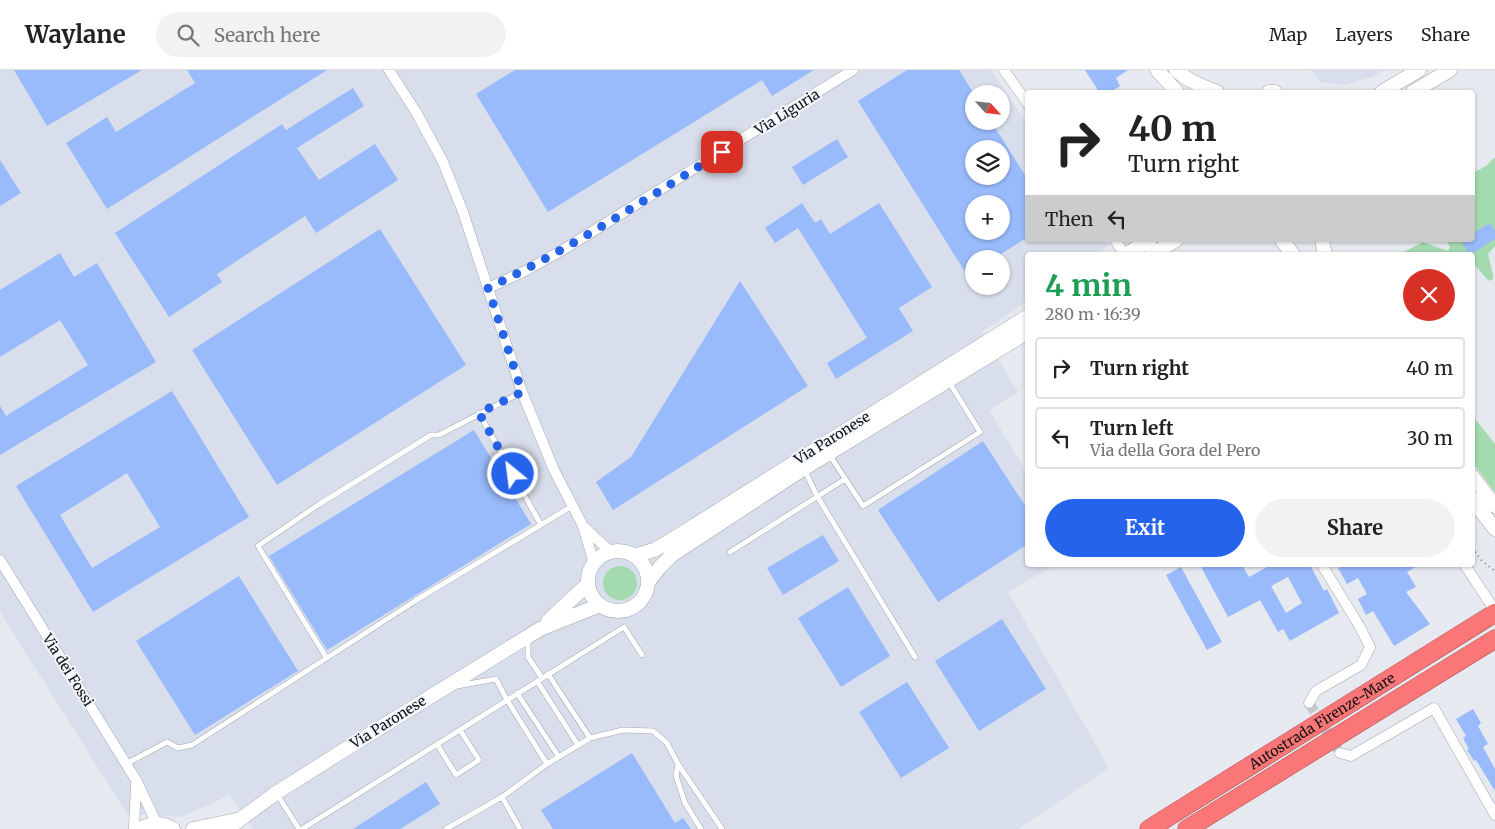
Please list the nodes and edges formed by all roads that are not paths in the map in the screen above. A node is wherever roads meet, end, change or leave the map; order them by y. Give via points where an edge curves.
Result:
1 (389, 70) edge
2 (853, 70) edge
3 (1004, 70) edge
4 (1157, 70) edge
5 (1176, 70) edge
6 (1419, 70) edge
7 (1450, 70) edge
8 (1176, 90) edge
9 (1212, 90) edge
10 (1385, 90) edge
11 (1417, 90) edge
12 (1025, 100) edge
13 (1147, 242) edge
14 (1173, 242) edge
15 (1130, 252) edge
16 (1156, 252) edge
17 (488, 288) junction
18 (1025, 318) edge
19 (1025, 334) edge
20 (948, 382) junction
21 (522, 392) junction
22 (479, 413) junction
23 (828, 453) junction
24 (803, 469) junction
25 (845, 478) junction
26 (1475, 480) edge
27 (817, 496) junction
28 (1475, 503) edge
29 (573, 506) junction
30 (1495, 506) edge
31 (541, 525) junction
32 (583, 526) junction
33 (1495, 529) edge
34 (611, 552) junction
35 (730, 552) dead end
36 (634, 556) junction
37 (0, 560) edge
38 (594, 563) junction
39 (1323, 567) edge
40 (1467, 567) edge
41 (648, 582) junction
42 (588, 584) junction
43 (600, 605) junction
44 (1495, 612) edge
45 (540, 629) junction
46 (528, 636) junction
47 (1495, 639) edge
48 (642, 655) dead end
49 (326, 657) junction
50 (915, 657) dead end
51 (548, 674) junction
52 (539, 680) junction
53 (440, 689) junction
54 (518, 693) junction
55 (507, 700) junction
56 (1309, 703) dead end
57 (460, 730) junction
58 (590, 738) junction
59 (437, 744) junction
60 (578, 745) junction
61 (1340, 752) dead end
62 (559, 757) junction
63 (126, 764) junction
64 (547, 764) junction
65 (678, 764) junction
66 (136, 780) junction
67 (276, 794) junction
68 (502, 797) junction
69 (1495, 815) edge
70 (239, 819) junction
71 (157, 824) junction
72 (456, 827) edge
73 (134, 829) edge
74 (140, 829) edge
75 (174, 829) edge
76 (193, 829) edge
77 (227, 829) edge
78 (301, 829) edge
79 (446, 829) edge
80 (520, 829) edge
81 (701, 829) edge
82 (722, 829) edge
83 (1149, 829) edge
84 (1187, 829) edge

1 - 17 street via 442,160
2 - 17 street, Via Liguria via 561,251
3 - 12 street
4 - 8 main road
5 - 9 main road
6 - 10 main road
7 - 11 main road
13 - 15 main road
14 - 16 main road
17 - 21 street
18 - 36 main road, Via Paronese via 665,544
19 - 20 main road, Via Paronese
20 - 23 main road, Via Paronese
20 - 25 lane via 980,432 863,506
21 - 22 lane
21 - 29 street via 554,470
22 - 31 lane
22 - 49 lane via 439,435 431,435 258,546
23 - 24 main road, Via Paronese
23 - 25 lane
24 - 27 lane
24 - 41 main road, Via Paronese via 672,555
25 - 27 lane
26 - 30 main road
27 - 35 lane
27 - 50 lane
28 - 33 main road
29 - 31 lane
29 - 32 street
31 - 49 lane
32 - 34 street
32 - 38 street
34 - 36 main road, Via Paronese via 627,552
34 - 38 main road
36 - 41 main road via 642,563
37 - 63 street, Via dei Fossi
38 - 42 main road
39 - 56 street via 1370,648 1361,665 1316,691
40 - 44 street
41 - 43 main road, Via Paronese via 642,599 627,610 609,610
42 - 43 main road
42 - 45 main road, Via Paronese
43 - 45 main road, Via Paronese
44 - 83 highway, Autostrada Firenze-Mare
45 - 46 main road, Via Paronese
46 - 52 lane via 528,656
46 - 53 main road, Via Paronese
47 - 84 highway, Autostrada Firenze-Mare
48 - 51 lane via 624,627
49 - 63 lane via 192,745 178,748 167,742
51 - 52 lane
51 - 58 lane
52 - 54 lane
52 - 60 lane
53 - 55 lane via 496,679
53 - 67 main road, Via Paronese
54 - 55 lane
54 - 62 lane
55 - 57 lane
55 - 64 lane
57 - 59 lane
57 - 59 lane via 479,760 456,775
58 - 60 lane
58 - 65 lane via 623,730 653,731 667,743
59 - 78 lane
60 - 62 lane
61 - 69 street via 1352,756 1434,708
62 - 64 lane
63 - 66 street, Via dei Fossi
64 - 68 lane
65 - 81 lane via 676,776 685,802
65 - 82 lane
66 - 71 street, Via dei Fossi
66 - 73 street
67 - 70 main road, Via Paronese
67 - 78 lane
68 - 72 lane
68 - 80 lane
70 - 76 main road, Via Paronese
70 - 77 main road, Via Paronese
71 - 74 main road
71 - 75 main road
72 - 79 lane

